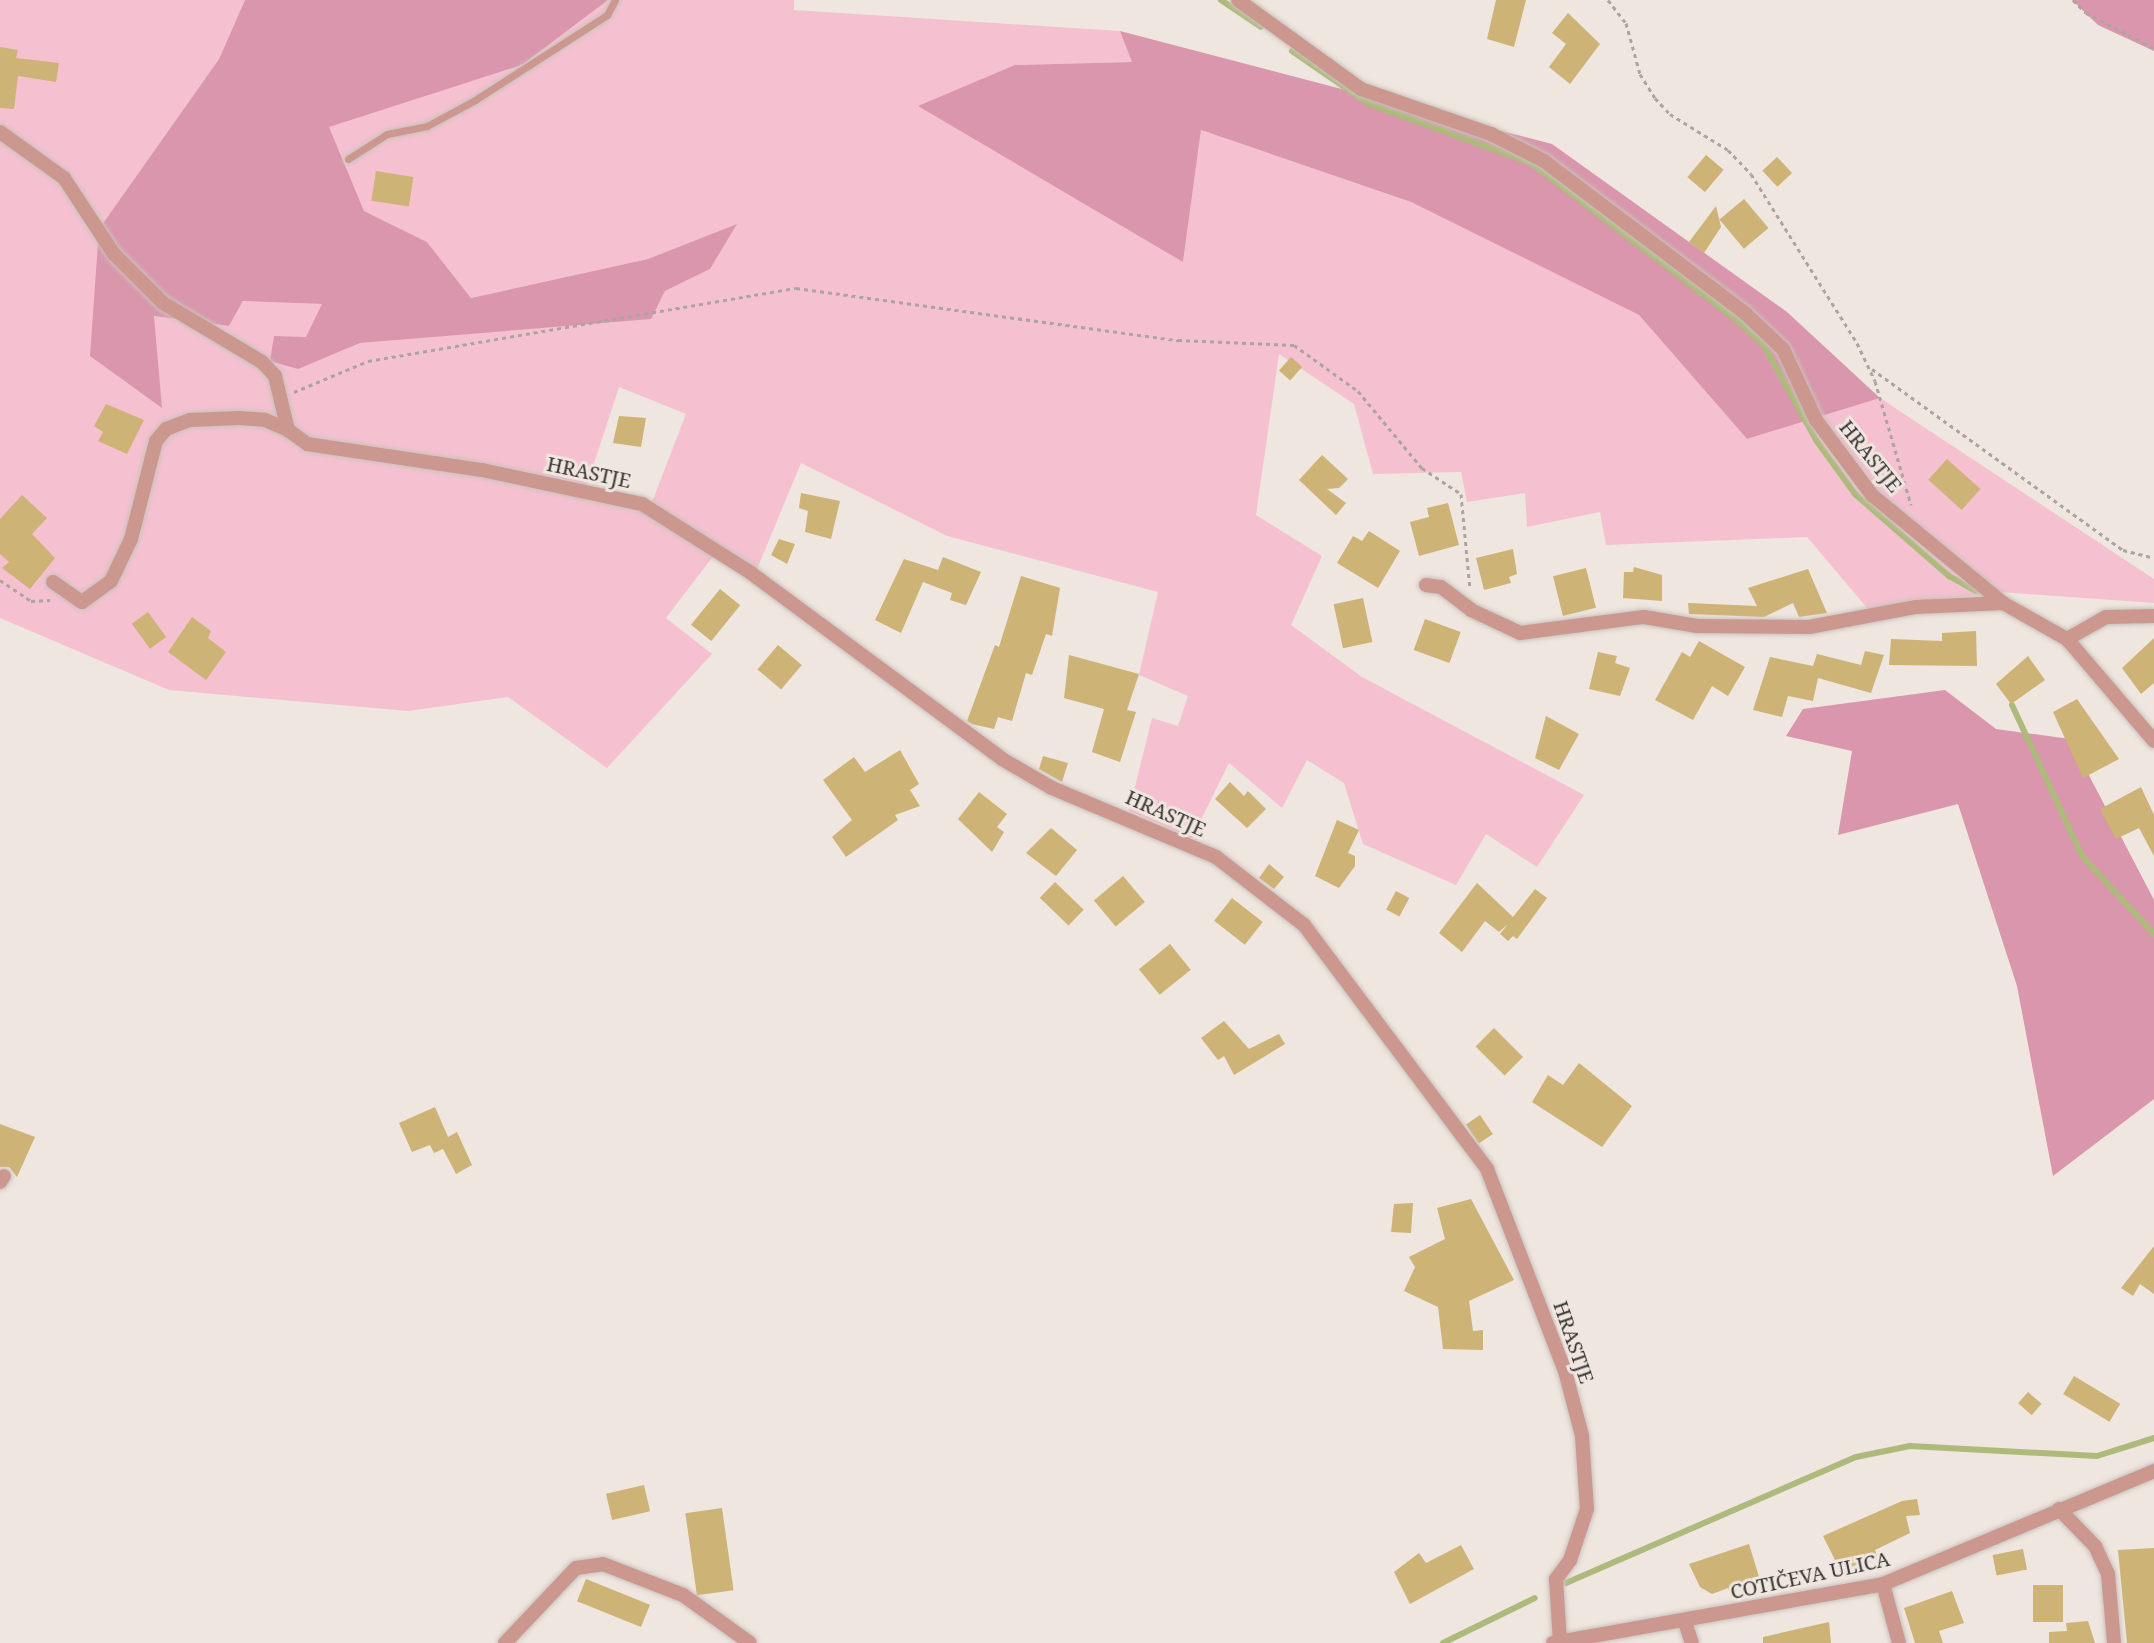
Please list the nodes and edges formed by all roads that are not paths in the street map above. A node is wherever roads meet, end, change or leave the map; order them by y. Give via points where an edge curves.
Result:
1 (615, 0) edge
2 (1238, 0) edge
3 (0, 132) edge
4 (348, 159) dead end
5 (288, 430) junction
6 (53, 582) dead end
7 (1426, 585) dead end
8 (2003, 603) junction
9 (2154, 616) edge
10 (2067, 639) junction
11 (2154, 741) edge
12 (2154, 1471) edge
13 (2059, 1509) junction
14 (1883, 1584) junction
15 (1685, 1622) junction
16 (1557, 1642) edge
17 (505, 1643) edge
18 (750, 1643) edge
19 (1692, 1643) edge
20 (1899, 1643) edge
21 (2114, 1643) edge

1 - 4 lane via 607,15 475,100 427,126 387,134
2 - 8 street, HRASTJE via 1361,89 1491,134 1544,161 1746,314 1783,349 1816,420 1872,495
3 - 5 street via 64,178 114,254 163,303 262,362 275,376
5 - 6 street, HRASTJE via 265,420 239,418 190,420 166,429 156,441 131,539 111,581 82,602
5 - 16 street, HRASTJE via 307,444 482,470 642,504 751,573 1002,759 1052,788 1216,857 1304,925 1487,1169 1565,1371 1582,1436 1587,1509 1570,1560 1556,1579
7 - 8 street via 1441,587 1471,610 1520,633 1644,617 1697,626 1809,627 1916,607
8 - 10 street, HRASTJE
9 - 10 street via 2106,617
10 - 11 street
12 - 13 street, COTIČEVA ULICA
13 - 14 street, COTIČEVA ULICA
13 - 21 street via 2095,1546 2108,1574
14 - 15 street, COTIČEVA ULICA
14 - 20 street
15 - 16 street, COTIČEVA ULICA
15 - 19 street
17 - 18 street via 576,1568 603,1564 683,1595

